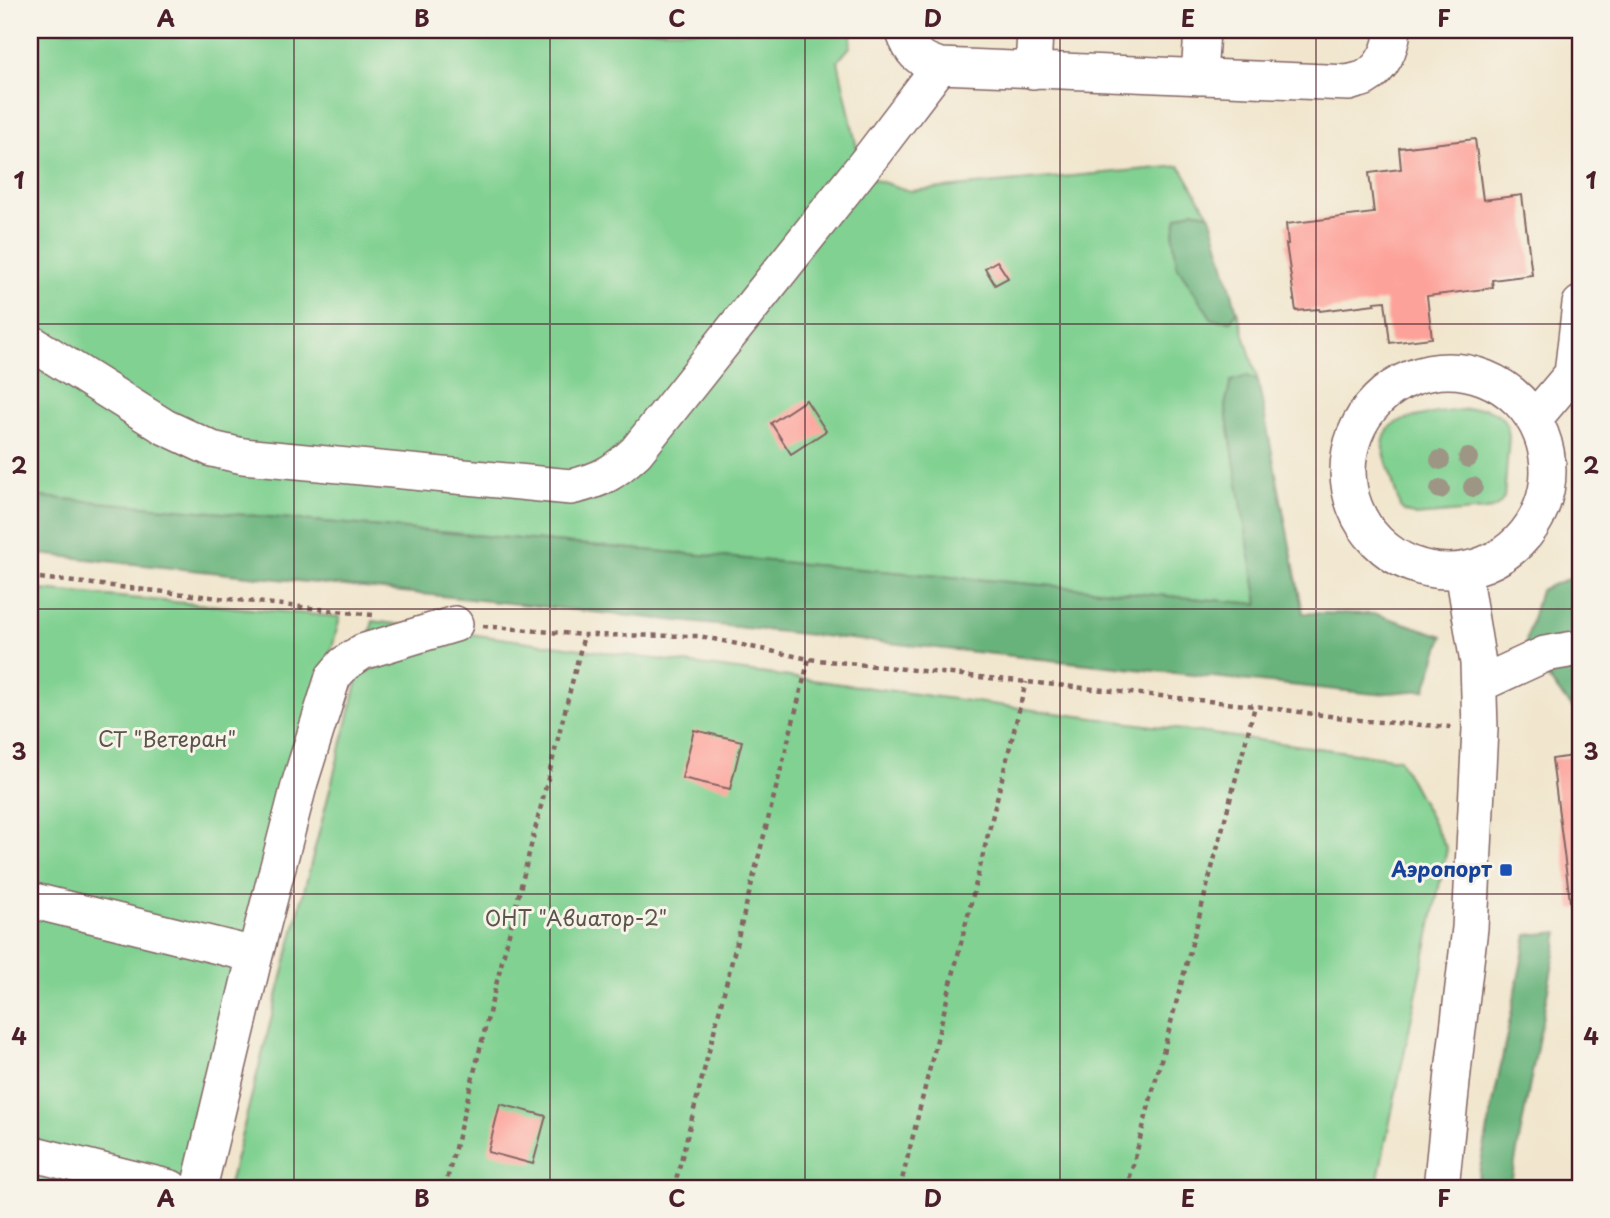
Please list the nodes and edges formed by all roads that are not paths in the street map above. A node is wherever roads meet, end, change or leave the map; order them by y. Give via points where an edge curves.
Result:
1 (903, 30) edge
2 (1035, 30) edge
3 (1202, 30) edge
4 (1393, 30) edge
5 (940, 66) junction
6 (1033, 71) junction
7 (1199, 77) junction
8 (1580, 304) edge
9 (30, 342) edge
10 (1534, 419) junction
11 (1463, 571) junction
12 (455, 624) road end
13 (1580, 648) edge
14 (1480, 684) junction
15 (30, 900) edge
16 (255, 956) junction
17 (30, 1153) edge
18 (171, 1188) edge
19 (199, 1188) edge
20 (1441, 1188) edge

1 - 5 street via 909,47 922,60
2 - 6 street
3 - 7 street
4 - 7 street via 1385,59 1367,77 1349,83
5 - 6 street
5 - 9 street via 636,452 596,481 571,486 243,456 212,449 165,427
6 - 7 street
8 - 10 street via 1572,374
10 - 11 street via 1546,449 1548,481 1540,513 1521,540 1504,554
10 - 11 street via 1513,394 1485,378 1453,371 1420,374 1391,388 1367,411 1352,441 1347,474 1354,508 1371,537 1397,558 1418,566
11 - 14 street
12 - 16 street via 362,652 333,677 300,782
13 - 14 street via 1545,654
14 - 20 street via 1470,928
15 - 16 street
16 - 19 street
17 - 18 street

